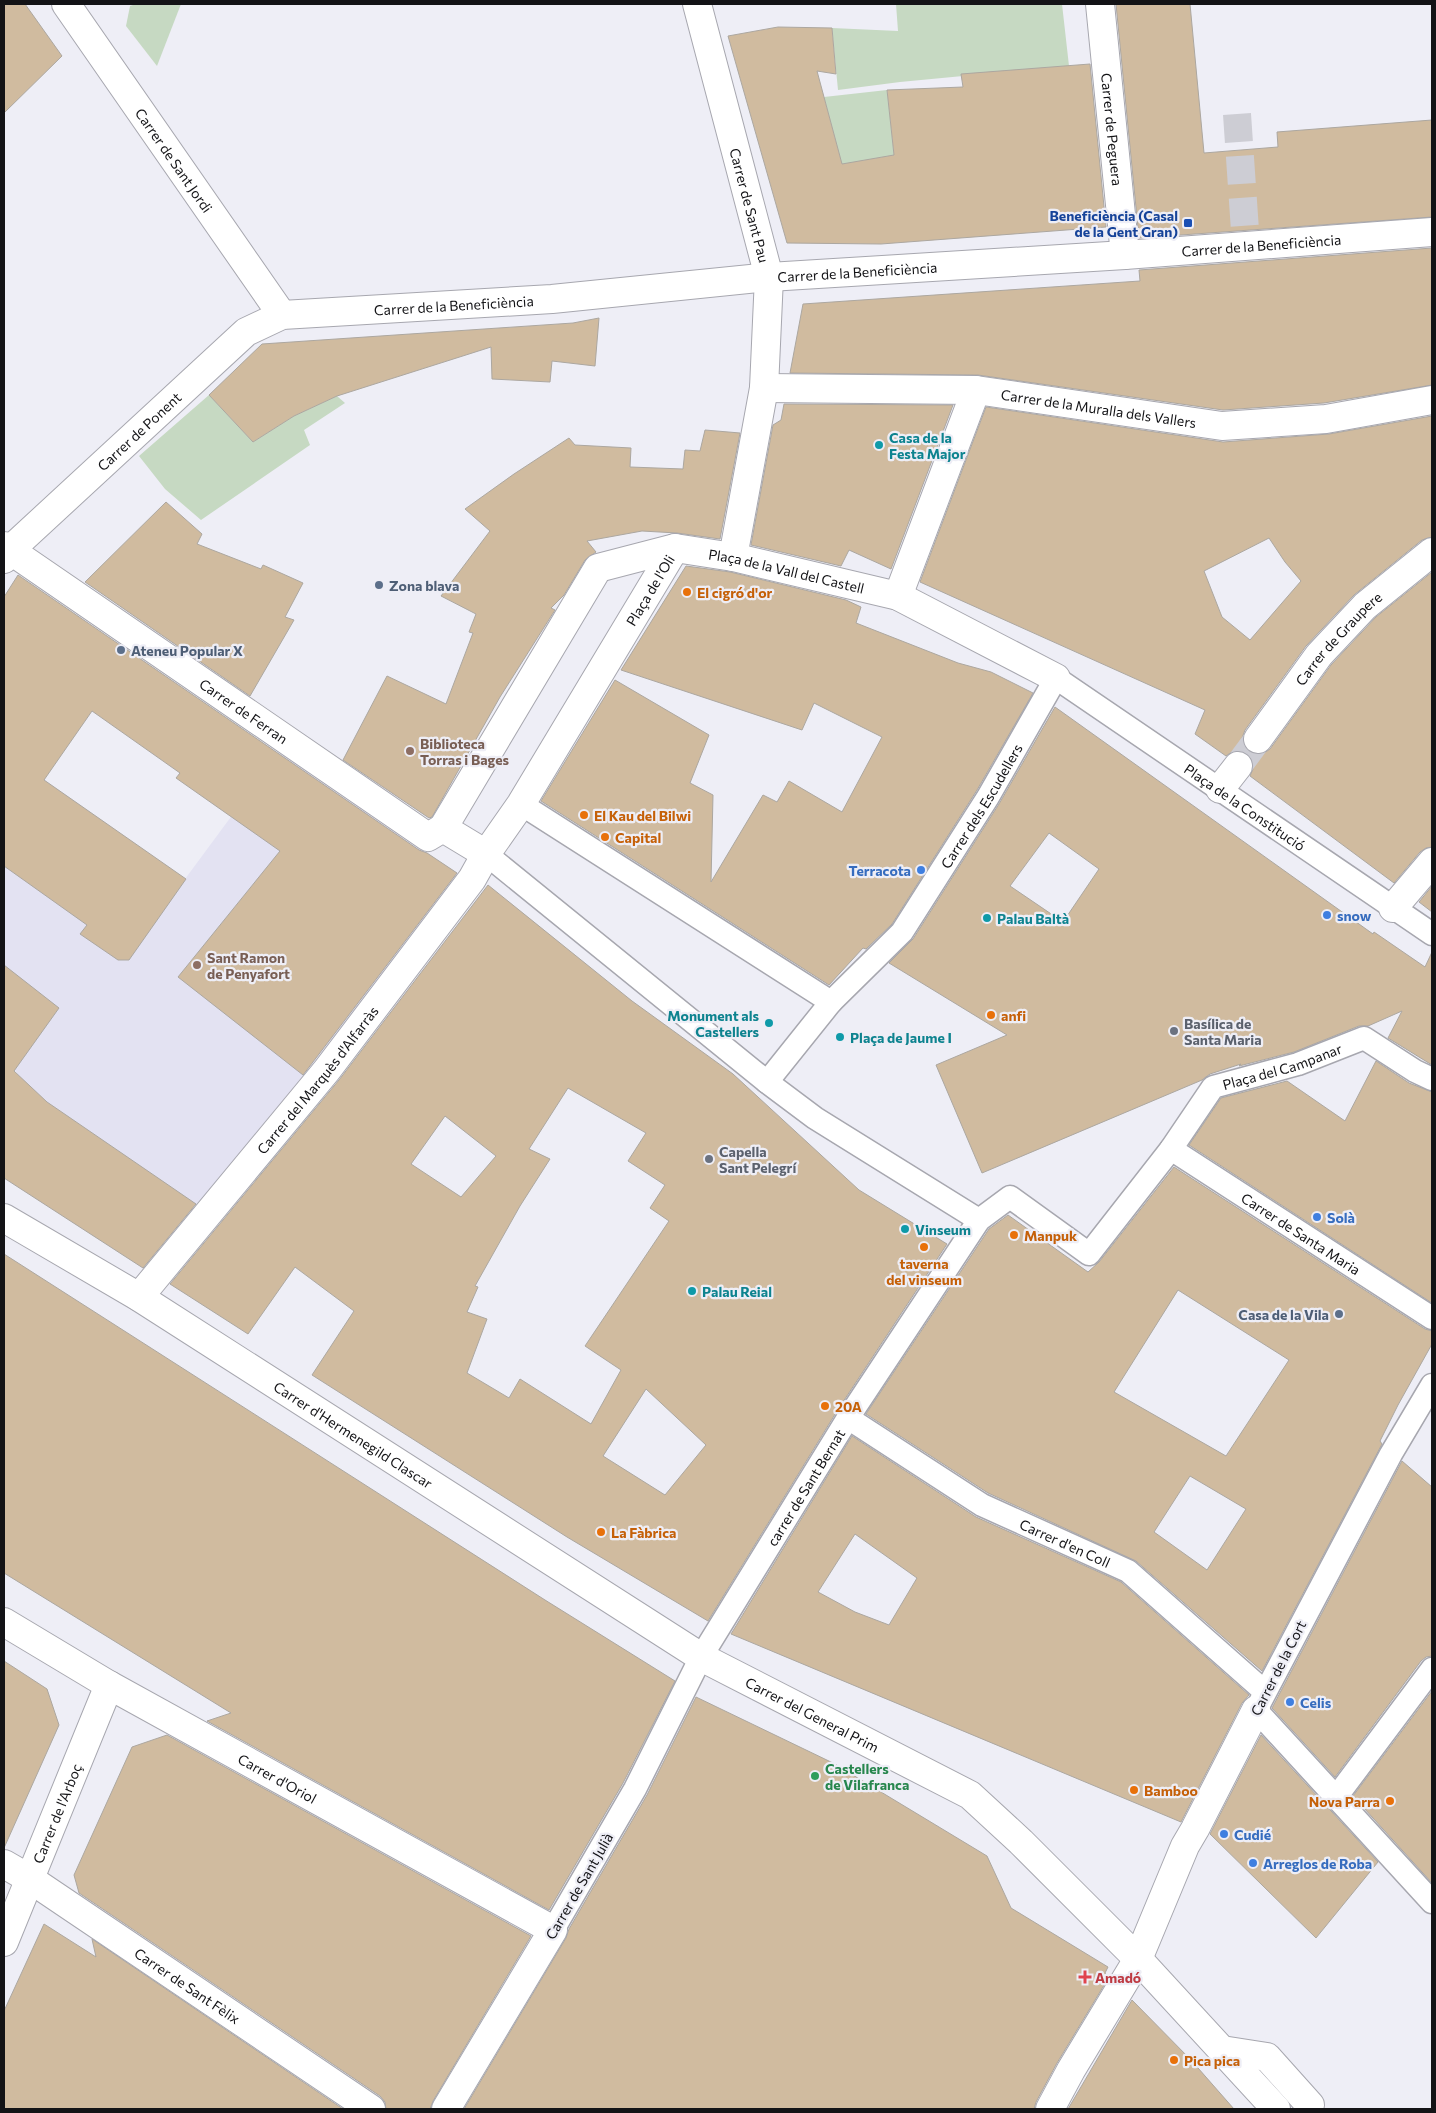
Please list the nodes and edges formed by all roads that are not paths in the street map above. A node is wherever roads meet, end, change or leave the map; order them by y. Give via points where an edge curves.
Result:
1 (66, 4) edge
2 (697, 4) edge
3 (1100, 4) edge
4 (1432, 232) edge
5 (1125, 255) junction
6 (769, 277) junction
7 (282, 315) junction
8 (764, 388) junction
9 (976, 390) junction
10 (1432, 400) edge
11 (675, 548) junction
12 (6, 552) edge
13 (1432, 552) edge
14 (733, 556) junction
15 (898, 596) junction
16 (1056, 678) junction
17 (1258, 739) tunnel mouth
18 (1238, 766) tunnel mouth
19 (1220, 789) junction
20 (521, 804) junction
21 (443, 828) junction
22 (486, 854) junction
23 (1432, 862) edge
24 (1393, 908) junction
25 (1432, 934) edge
26 (831, 1002) junction
27 (1432, 1079) edge
28 (767, 1082) junction
29 (1171, 1149) junction
30 (4, 1218) edge
31 (979, 1220) junction
32 (139, 1297) junction
33 (1432, 1318) edge
34 (1432, 1385) edge
35 (848, 1418) junction
36 (4, 1622) edge
37 (701, 1656) junction
38 (1432, 1669) edge
39 (109, 1685) junction
40 (1260, 1701) junction
41 (1337, 1796) junction
42 (4, 1864) edge
43 (30, 1879) junction
44 (1432, 1902) edge
45 (554, 1930) junction
46 (4, 1942) edge
47 (1138, 1959) junction
48 (1222, 2050) junction
49 (1310, 2105) dead end
50 (371, 2109) edge
51 (446, 2109) edge
52 (1050, 2109) edge
53 (1276, 2109) edge

1 - 7 street, Carrer de Sant Jordi
2 - 6 street, Carrer de Sant Pau
3 - 5 street, Carrer de Peguera
4 - 5 street, Carrer de la Beneficiència
5 - 6 street, Carrer de la Beneficiència
6 - 7 street, Carrer de la Beneficiència via 552,299
6 - 8 street, Carrer de Sant Pau
7 - 12 street, Carrer de Ponent via 246,332
8 - 9 street, Carrer de la Muralla dels Vallers
8 - 14 street, Carrer de Sant Pau
9 - 10 street, Carrer de la Muralla dels Vallers via 1222,426 1326,419
9 - 15 street
11 - 14 street, Plaça de la Vall del Castell
11 - 20 street, Plaça de l'Oli
11 - 21 street, Plaça de l'Oli via 598,568
12 - 21 street, Carrer de Ferran via 428,837
13 - 17 street, Carrer de Graupere via 1365,606 1319,655
14 - 15 street, Plaça de la Vall del Castell
15 - 16 street, Plaça de la Vall del Castell
16 - 19 street, Plaça de la Constitució
16 - 26 street, Carrer dels Escudellers via 988,797 902,932
18 - 19 street
19 - 24 street, Plaça de la Constitució
20 - 22 street, Plaça de l'Oli
20 - 26 street
21 - 22 street
22 - 28 street
22 - 32 street, Carrer del Marquès d'Alfarràs via 472,879 327,1070
23 - 24 street
24 - 25 street, Plaça de la Constitució
26 - 28 street
27 - 29 street, Plaça del Campanar via 1364,1038 1298,1064 1213,1087
28 - 31 street via 815,1118
29 - 31 street, Plaça del Campanar via 1089,1254 1010,1197
29 - 33 street, Carrer de Santa Maria
30 - 32 street, Carrer d'Hermenegild Clascar
31 - 35 street, carrer de Sant Bernat
32 - 37 street, Carrer d'Hermenegild Clascar
34 - 40 street, Carrer de la Cort via 1391,1454
35 - 37 street, carrer de Sant Bernat
35 - 40 street, Carrer d'en Coll via 982,1505 1128,1571
36 - 39 street, Carrer d'Oriol
37 - 45 street, Carrer de Sant Julià via 635,1789
37 - 47 street, Carrer del General Prim via 970,1795
38 - 41 street
39 - 43 street, Carrer de l'Arboç
39 - 45 street, Carrer d'Oriol
40 - 41 street, Carrer d'en Coll
40 - 47 street, Carrer de la Cort via 1185,1846
41 - 44 street, Carrer d'en Coll
42 - 43 street, Carrer de Sant Fèlix
43 - 46 street, Carrer de l'Arboç
43 - 50 street, Carrer de Sant Fèlix
45 - 51 street, Carrer de Sant Julià
47 - 48 street, Carrer del General Prim
47 - 52 street, Carrer de la Cort
48 - 49 street via 1268,2057
48 - 53 street, Carrer del General Prim

